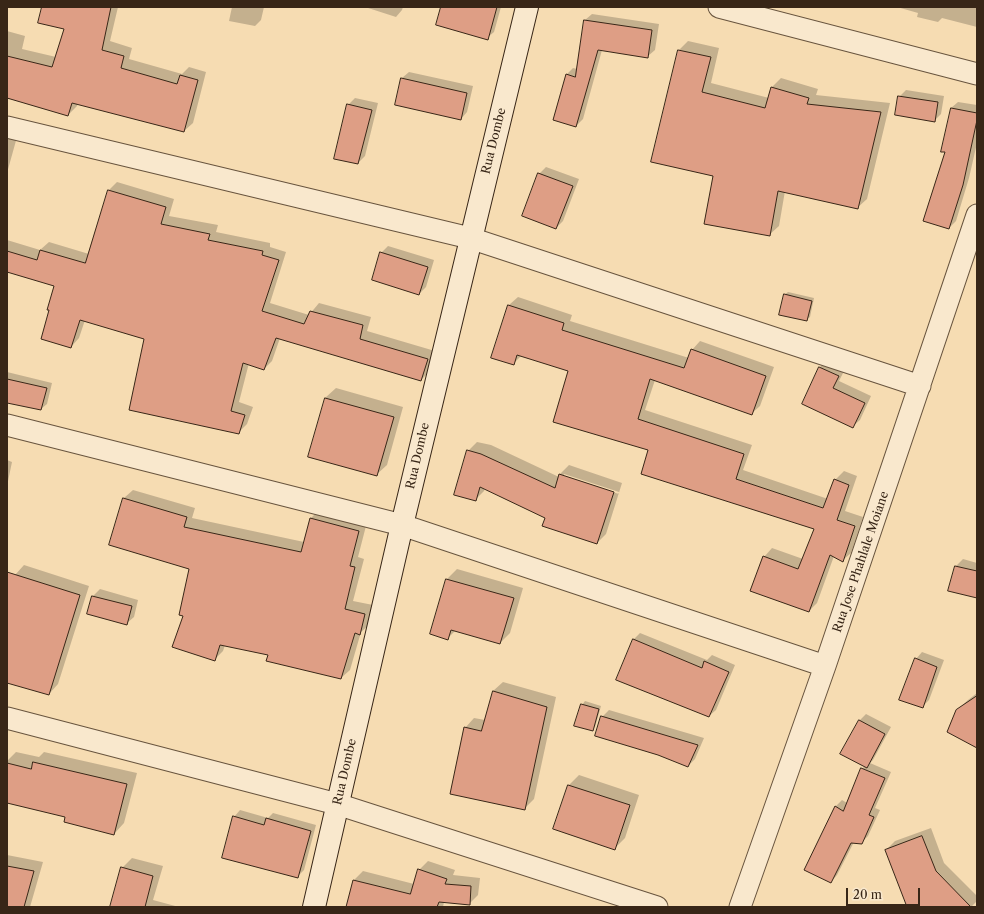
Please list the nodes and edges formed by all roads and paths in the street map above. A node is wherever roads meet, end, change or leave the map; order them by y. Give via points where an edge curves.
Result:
1 (527, 7) edge
2 (719, 7) edge
3 (977, 74) edge
4 (7, 127) edge
5 (977, 215) edge
6 (470, 238) junction
7 (967, 270) edge
8 (920, 386) junction
9 (7, 425) edge
10 (402, 525) junction
11 (825, 666) junction
12 (7, 718) edge
13 (337, 804) junction
14 (314, 907) edge
15 (657, 907) edge
16 (740, 907) edge

1 - 6 street, Rua Dombe
2 - 3 street
4 - 6 street
5 - 7 street, Rua Jose Phahlale Moiane
6 - 8 street
6 - 10 street, Rua Dombe
7 - 8 street, Rua Jose Phahlale Moiane
8 - 11 street, Rua Jose Phahlale Moiane
9 - 10 street
10 - 11 street
10 - 13 street, Rua Dombe
11 - 16 street, Rua Jose Phahlale Moiane
12 - 13 street
13 - 14 street, Rua Dombe
13 - 15 street

